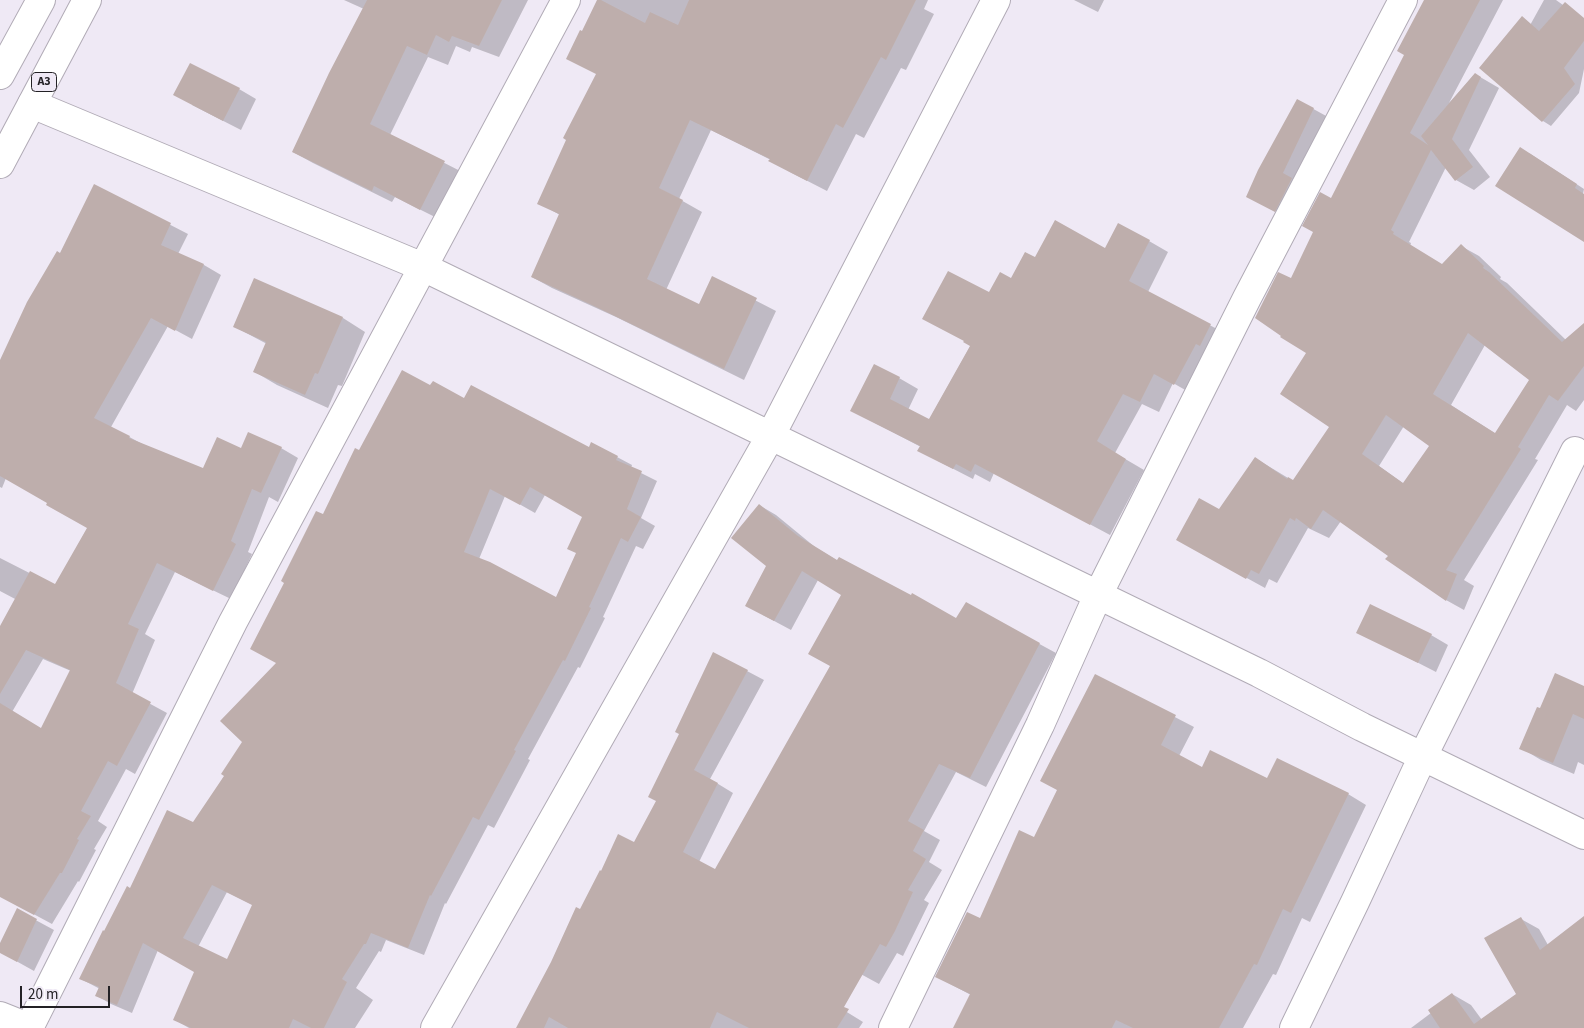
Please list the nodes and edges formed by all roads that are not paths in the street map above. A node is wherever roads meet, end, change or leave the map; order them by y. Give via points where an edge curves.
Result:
1 (41, 0) edge
2 (87, 0) edge
3 (566, 0) edge
4 (996, 0) edge
5 (1403, 0) edge
6 (2, 65) edge
7 (32, 104) junction
8 (0, 164) edge
9 (423, 267) junction
10 (771, 435) junction
11 (1575, 451) dead end
12 (1098, 595) junction
13 (1423, 756) junction
14 (1584, 835) edge
15 (0, 1016) edge
16 (29, 1028) edge
17 (435, 1028) edge
18 (893, 1028) edge
19 (1294, 1028) edge

1 - 6 main road
2 - 7 main road, A3
3 - 9 main road
4 - 10 main road
5 - 12 main road via 1247,298
7 - 8 main road, A3
7 - 9 main road
9 - 10 main road
9 - 16 main road via 233,622
10 - 12 main road
10 - 17 main road
11 - 13 main road
12 - 13 main road
12 - 18 main road via 1036,734
13 - 14 main road
13 - 19 main road
15 - 16 main road

